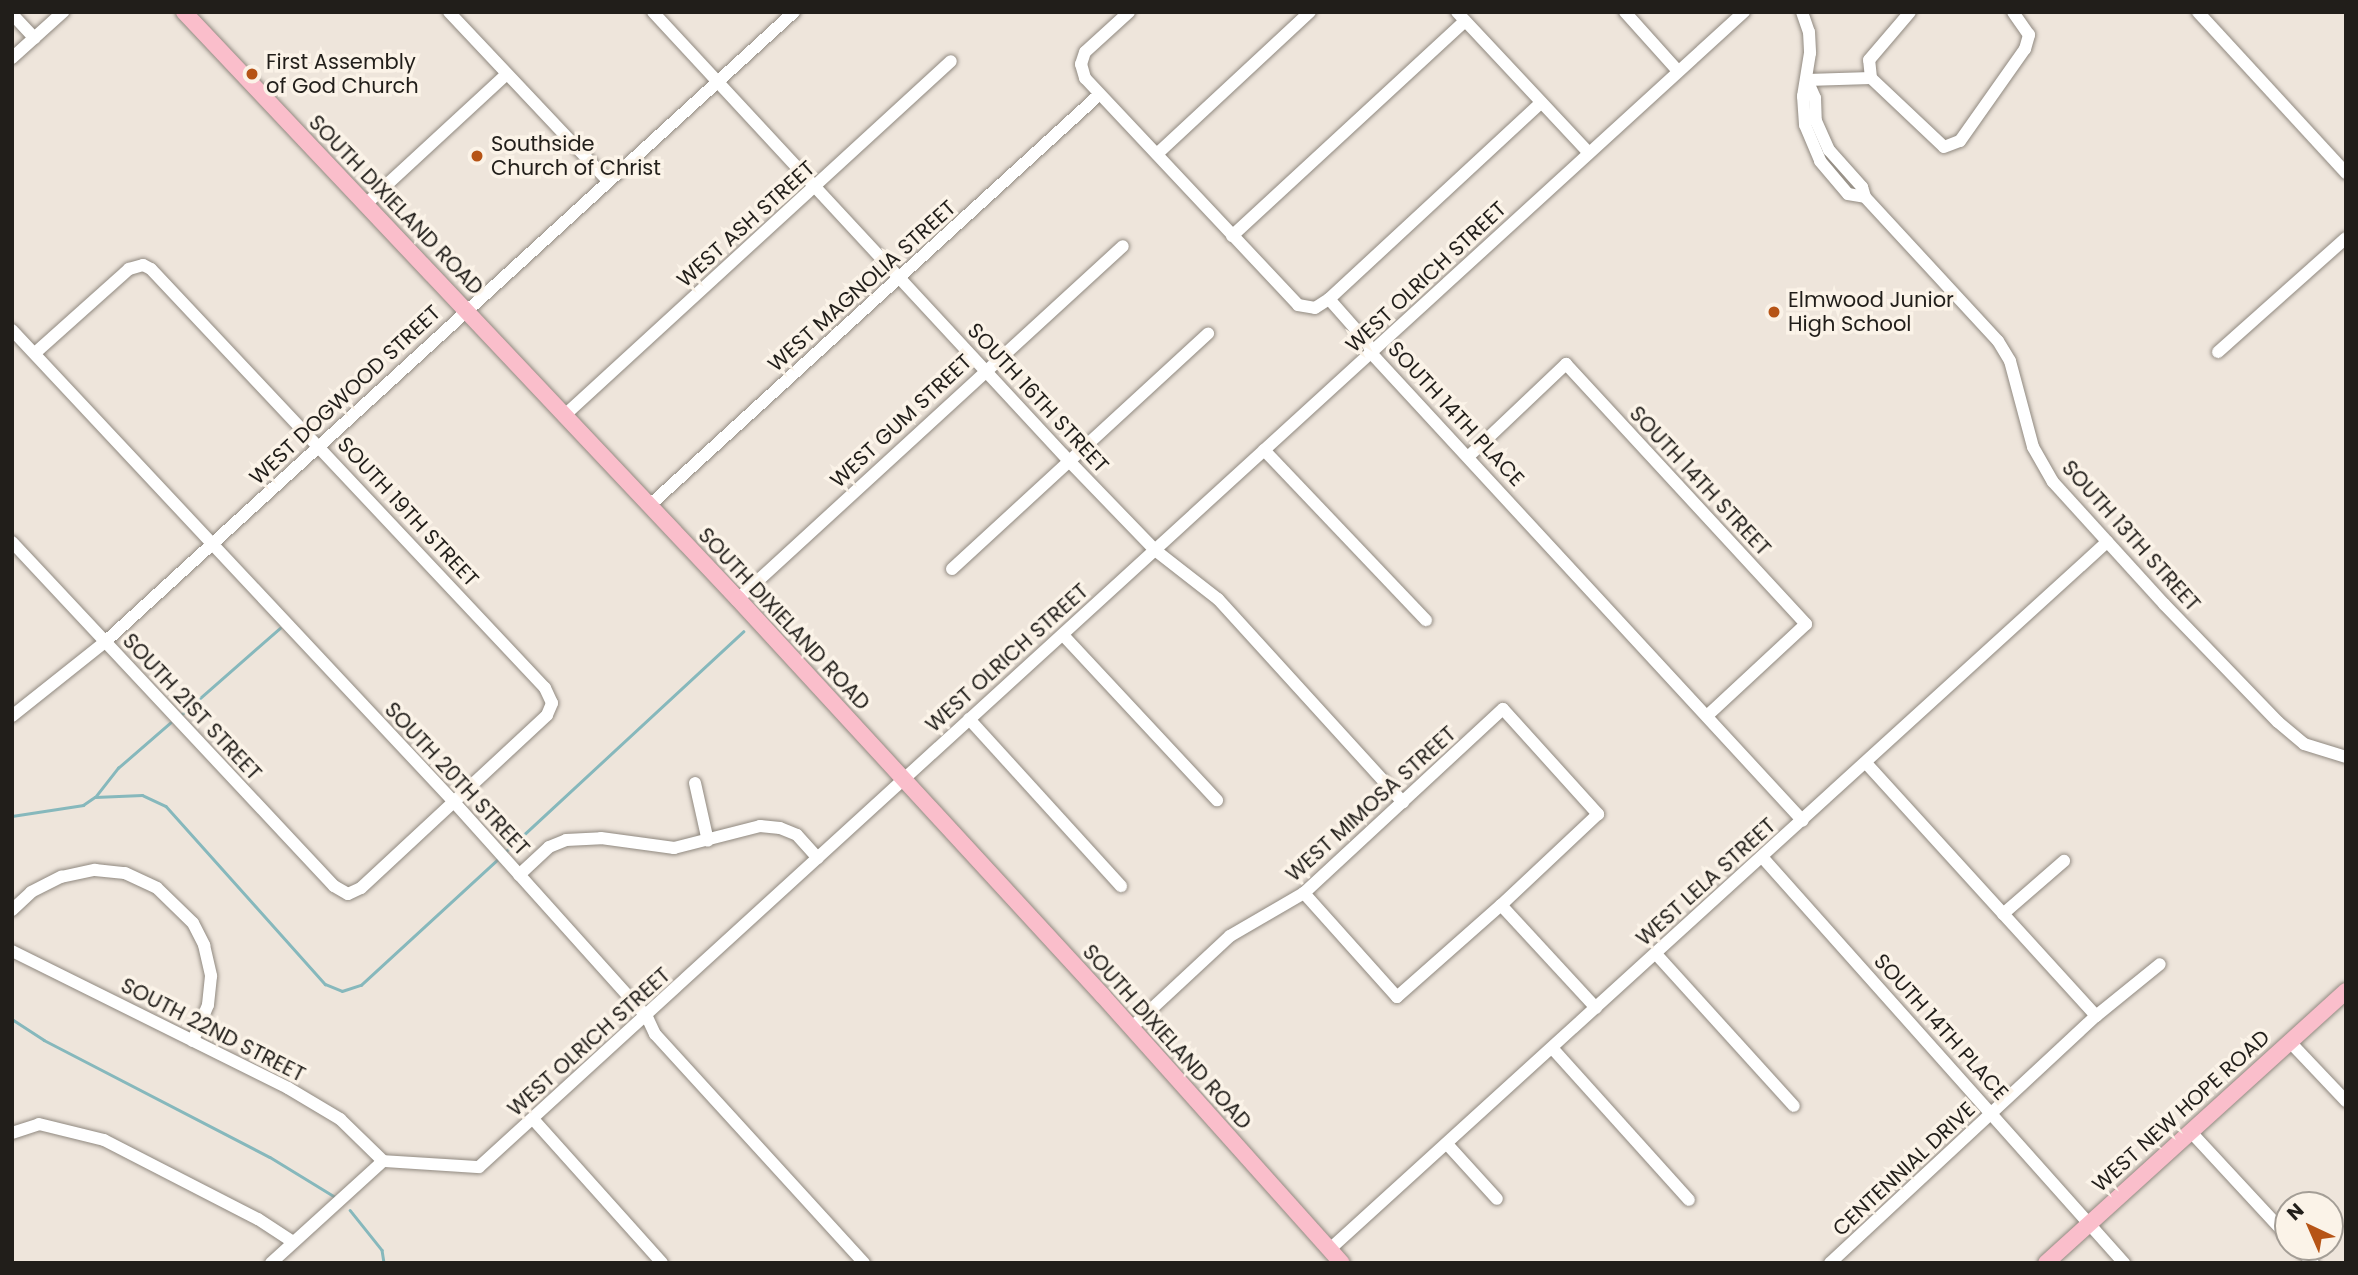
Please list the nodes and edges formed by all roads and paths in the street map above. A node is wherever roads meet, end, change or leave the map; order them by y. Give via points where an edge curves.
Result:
1 (62, 12) edge
2 (184, 12) edge
3 (449, 12) edge
4 (653, 12) edge
5 (794, 12) edge
6 (1129, 12) edge
7 (1625, 12) edge
8 (1744, 12) edge
9 (1802, 12) edge
10 (2013, 12) edge
11 (2197, 12) edge
12 (1306, 13) edge
13 (1908, 13) edge
14 (12, 14) edge
15 (1461, 17) edge
16 (34, 38) junction
17 (12, 58) edge
18 (951, 61) dead end
19 (1678, 71) junction
20 (507, 74) junction
21 (1871, 78) junction
22 (1807, 80) junction
23 (717, 81) junction
24 (1100, 94) junction
25 (1541, 103) junction
26 (1589, 153) junction
27 (1157, 154) junction
28 (2346, 173) edge
29 (608, 181) junction
30 (815, 187) junction
31 (367, 203) junction
32 (1232, 236) junction
33 (2346, 238) edge
34 (1123, 246) dead end
35 (899, 278) junction
36 (1329, 299) junction
37 (466, 309) junction
38 (12, 330) edge
39 (1208, 334) dead end
40 (2218, 352) dead end
41 (35, 353) junction
42 (1373, 354) junction
43 (985, 370) junction
44 (566, 414) junction
45 (319, 444) junction
46 (1264, 450) junction
47 (1469, 456) junction
48 (1070, 462) junction
49 (650, 505) junction
50 (12, 542) edge
51 (2107, 542) junction
52 (212, 543) junction
53 (1154, 550) junction
54 (952, 569) dead end
55 (738, 599) junction
56 (1426, 620) dead end
57 (1063, 635) junction
58 (105, 642) junction
59 (12, 716) edge
60 (1708, 716) junction
61 (969, 719) junction
62 (2346, 757) edge
63 (1866, 763) junction
64 (902, 779) junction
65 (695, 783) dead end
66 (1217, 800) dead end
67 (454, 802) junction
68 (1403, 802) junction
69 (1803, 821) junction
70 (708, 841) junction
71 (818, 858) junction
72 (1763, 858) junction
73 (2064, 861) dead end
74 (519, 875) junction
75 (1121, 886) dead end
76 (1304, 893) junction
77 (1501, 905) junction
78 (12, 910) edge
79 (2003, 914) junction
80 (12, 951) edge
81 (1656, 954) junction
82 (2160, 964) dead end
83 (2346, 991) edge
84 (1596, 1008) junction
85 (2096, 1016) junction
86 (647, 1017) junction
87 (1131, 1028) junction
88 (193, 1041) junction
89 (2289, 1041) junction
90 (1553, 1049) junction
91 (2346, 1101) edge
92 (1794, 1106) dead end
93 (1993, 1112) junction
94 (533, 1119) junction
95 (2190, 1131) junction
96 (12, 1133) edge
97 (1447, 1144) junction
98 (383, 1161) junction
99 (1497, 1199) dead end
100 (1689, 1200) dead end
101 (2274, 1222) edge
102 (2088, 1223) junction
103 (293, 1242) junction
104 (1330, 1249) junction
105 (271, 1263) edge
106 (662, 1263) edge
107 (864, 1263) edge
108 (1342, 1263) edge
109 (1830, 1263) edge
110 (2046, 1263) edge
111 (2124, 1263) edge

1 - 16 street
2 - 31 main road, SOUTH DIXIELAND ROAD
3 - 20 street
4 - 23 street, SOUTH 16TH STREET
5 - 23 street, WEST DOGWOOD STREET
6 - 24 street via 1081,60 1082,73
7 - 19 street
8 - 19 street, WEST OLRICH STREET
9 - 22 street, SOUTH 13TH STREET via 1809,32
10 - 21 street via 2029,35 2025,49 1960,141 1944,147
11 - 28 street
12 - 27 street
13 - 21 street via 1869,60
14 - 16 street
15 - 25 street
15 - 32 street
16 - 17 street
18 - 30 street, WEST ASH STREET
19 - 26 street, WEST OLRICH STREET
20 - 29 street
20 - 31 street
21 - 22 street
22 - 51 street, SOUTH 13TH STREET via 1805,125 1820,161 1848,194 1865,197 1997,341 2010,361 2042,466
23 - 29 street, WEST DOGWOOD STREET
23 - 30 street, SOUTH 16TH STREET
24 - 27 street
24 - 35 street, WEST MAGNOLIA STREET
25 - 26 street
25 - 36 street
26 - 42 street, WEST OLRICH STREET
27 - 32 street
29 - 37 street, WEST DOGWOOD STREET
30 - 35 street, SOUTH 16TH STREET
30 - 44 street, WEST ASH STREET
31 - 37 main road, SOUTH DIXIELAND ROAD
32 - 36 street via 1298,305 1315,308
33 - 40 street
34 - 43 street, WEST GUM STREET
35 - 43 street, SOUTH 16TH STREET
35 - 49 street, WEST MAGNOLIA STREET
36 - 42 street, SOUTH 14TH PLACE
37 - 44 main road, SOUTH DIXIELAND ROAD
37 - 45 street, WEST DOGWOOD STREET
38 - 41 street, SOUTH 20TH STREET
39 - 48 street
41 - 45 street, SOUTH 19TH STREET via 129,269 143,265
41 - 52 street, SOUTH 20TH STREET
42 - 46 street, WEST OLRICH STREET
42 - 47 street, SOUTH 14TH PLACE
43 - 48 street, SOUTH 16TH STREET
43 - 55 street, WEST GUM STREET
44 - 49 main road, SOUTH DIXIELAND ROAD
45 - 52 street, WEST DOGWOOD STREET
45 - 67 street, SOUTH 19TH STREET via 545,688 552,703 547,715
46 - 53 street, WEST OLRICH STREET
46 - 56 street
47 - 60 street, SOUTH 14TH PLACE
47 - 60 street, SOUTH 14TH STREET via 1566,365 1806,625
48 - 53 street, SOUTH 16TH STREET
48 - 54 street
49 - 55 main road, SOUTH DIXIELAND ROAD
50 - 58 street, SOUTH 21ST STREET
51 - 62 street, SOUTH 13TH STREET via 2278,722 2304,744
51 - 63 street, WEST LELA STREET
52 - 58 street, WEST DOGWOOD STREET
52 - 67 street, SOUTH 20TH STREET
53 - 57 street, WEST OLRICH STREET
53 - 68 street, SOUTH 16TH STREET via 1218,599
55 - 64 main road, SOUTH DIXIELAND ROAD
57 - 61 street, WEST OLRICH STREET
57 - 66 street
58 - 59 street, WEST DOGWOOD STREET
58 - 67 street, SOUTH 21ST STREET via 334,886 348,894 361,888
60 - 69 street, SOUTH 14TH PLACE
61 - 64 street, WEST OLRICH STREET
61 - 75 street
63 - 69 street, WEST LELA STREET
63 - 79 street
64 - 71 street, WEST OLRICH STREET
64 - 87 main road, SOUTH DIXIELAND ROAD
65 - 70 street
67 - 74 street, SOUTH 20TH STREET
68 - 76 street, WEST MIMOSA STREET
68 - 77 street, WEST MIMOSA STREET via 1503,709 1598,814
69 - 72 street, WEST LELA STREET
70 - 71 street via 760,826 780,828 797,835
70 - 74 street via 674,848 578,837 549,847
71 - 86 street, WEST OLRICH STREET
72 - 81 street, WEST LELA STREET
72 - 93 street, SOUTH 14TH PLACE
73 - 79 street
74 - 86 street, SOUTH 20TH STREET
76 - 77 street via 1396,997
76 - 87 street, WEST MIMOSA STREET via 1230,936
77 - 84 street
78 - 88 street via 31,892 61,877 95,870 125,873 157,888 193,923 211,976 208,1005
79 - 85 street
80 - 88 street, SOUTH 22ND STREET
81 - 84 street, WEST LELA STREET
81 - 92 street
82 - 85 street, CENTENNIAL DRIVE
83 - 89 main road, WEST NEW HOPE ROAD
84 - 90 street, WEST LELA STREET
85 - 93 street, CENTENNIAL DRIVE
86 - 94 street, WEST OLRICH STREET
86 - 107 street, SOUTH 20TH STREET via 655,1034
87 - 104 main road, SOUTH DIXIELAND ROAD
88 - 98 street, SOUTH 22ND STREET via 340,1119
89 - 91 street
89 - 95 main road, WEST NEW HOPE ROAD
90 - 97 street, WEST LELA STREET
90 - 100 street
93 - 102 street, SOUTH 14TH PLACE
93 - 109 street, CENTENNIAL DRIVE
94 - 98 street, WEST OLRICH STREET via 479,1167
94 - 106 street
95 - 101 street
95 - 102 main road, WEST NEW HOPE ROAD
96 - 103 street via 39,1124 104,1140 258,1219
97 - 99 street
97 - 104 street, WEST LELA STREET
98 - 103 street
102 - 110 main road, WEST NEW HOPE ROAD
102 - 111 street, SOUTH 14TH PLACE
103 - 105 street
104 - 108 main road, SOUTH DIXIELAND ROAD

